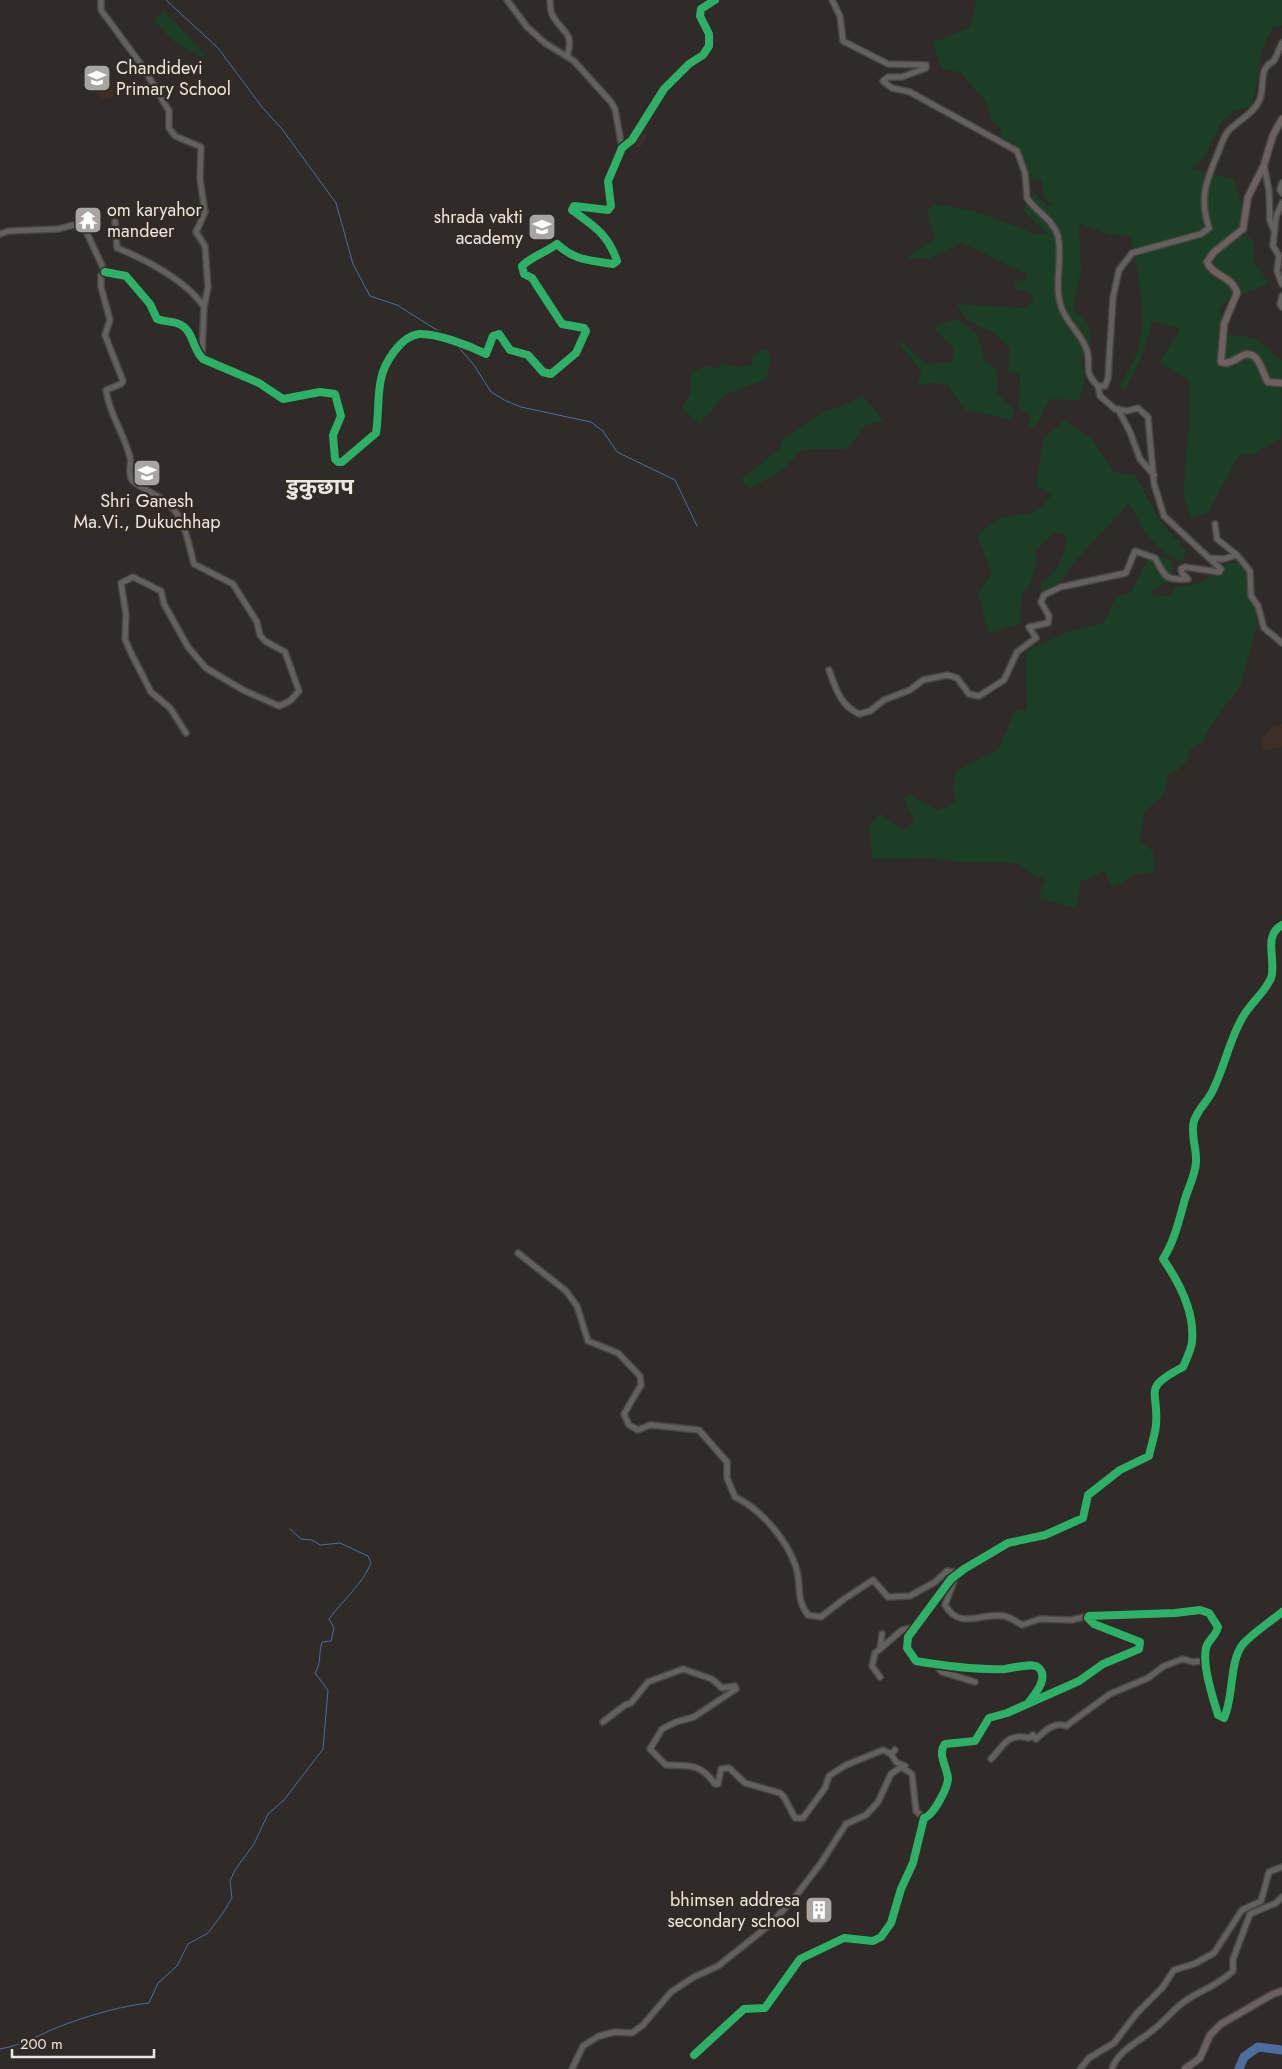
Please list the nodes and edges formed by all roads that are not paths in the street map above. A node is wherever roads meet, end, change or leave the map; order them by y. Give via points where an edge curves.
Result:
1 (102, 0) edge
2 (507, 0) edge
3 (550, 0) edge
4 (715, 0) edge
5 (832, 0) edge
6 (1282, 43) edge
7 (567, 56) junction
8 (1282, 119) edge
9 (622, 148) junction
10 (1264, 165) junction
11 (1282, 183) edge
12 (1282, 193) edge
13 (1282, 203) edge
14 (115, 222) dead end
15 (1274, 230) junction
16 (0, 234) edge
17 (104, 272) junction
18 (1282, 284) edge
19 (1282, 296) edge
20 (204, 307) junction
21 (1282, 307) edge
22 (206, 360) junction
23 (1282, 383) edge
24 (1098, 386) junction
25 (1118, 410) junction
26 (1154, 475) junction
27 (1215, 524) dead end
28 (1237, 555) junction
29 (1209, 558) junction
30 (1282, 643) edge
31 (829, 670) dead end
32 (186, 732) dead end
33 (1282, 925) edge
34 (518, 1253) dead end
35 (957, 1573) junction
36 (1282, 1612) edge
37 (1089, 1616) junction
38 (915, 1627) junction
39 (882, 1634) dead end
40 (880, 1649) junction
41 (1207, 1660) junction
42 (935, 1665) junction
43 (880, 1677) dead end
44 (975, 1682) dead end
45 (1029, 1702) junction
46 (603, 1722) dead end
47 (991, 1759) dead end
48 (912, 1774) junction
49 (924, 1818) junction
50 (1282, 1867) edge
51 (1282, 1897) edge
52 (1261, 1901) junction
53 (1276, 1903) junction
54 (1282, 1992) edge
55 (694, 2055) dead end
56 (572, 2069) edge
57 (1080, 2069) edge
58 (1112, 2069) edge
59 (1184, 2069) edge

1 - 20 street via 101,10 144,67 169,111 170,128 175,136 201,147 204,212 196,232 204,246 206,263 208,287
2 - 7 street via 527,27
3 - 7 street via 552,16 568,34 570,47
4 - 9 street via 701,10 700,16 709,34 709,46 664,89 632,140
5 - 24 street via 840,16 843,41 888,64 926,65 926,68 883,81 892,88 910,92 1017,151 1026,173 1026,198 1051,222 1058,235 1061,308 1086,346 1090,377
6 - 24 street via 1274,61 1264,70 1260,99 1229,130 1206,181 1204,210 1210,228 1200,234 1132,252 1119,270 1113,297 1108,378 1105,386
7 - 9 street via 615,109
8 - 10 main road via 1273,135
9 - 22 street via 608,181 611,206 608,210 574,206 572,210 604,234 617,261 613,264 576,258 557,244 522,266 524,274 532,278 562,324 586,330 576,353 553,372 546,374 528,355 510,350 499,334 493,336 486,354 418,334 400,345 382,374 376,433 340,462 335,459 333,443 334,430 341,418 335,394 320,392 283,399 259,383
10 - 15 street via 1270,221
10 - 23 main road via 1248,197 1243,229 1214,252 1207,262 1212,270 1233,284 1237,293 1224,324 1221,362 1254,355 1268,382
11 - 12 street
13 - 15 street via 1277,211
14 - 20 street via 117,248 172,276
15 - 18 street via 1273,246
16 - 17 street via 73,225 86,231
17 - 22 street via 126,276 150,304 157,319 186,327 198,355
17 - 32 street via 101,287 110,320 105,335 123,380 122,384 106,390 108,406 117,419 131,460 132,480 168,502 180,516 187,531 194,564 233,584 257,622 265,642 285,652 298,691 290,701 279,706 206,668 188,647 164,604 161,592 132,577 121,582 126,614 125,639 151,692 170,708
19 - 21 street
20 - 22 street via 202,353
24 - 25 street via 1100,396
25 - 26 street via 1140,459
25 - 26 street via 1138,408 1148,417
26 - 29 street via 1164,516
27 - 28 street via 1217,540
28 - 29 street
28 - 30 street via 1250,571 1251,596 1258,606 1264,628
29 - 31 street via 1221,569 1219,572 1185,567 1181,569 1182,573 1188,579 1171,580 1155,558 1135,551 1126,572 1061,587 1044,595 1041,602 1049,616 1048,623 1029,627 1036,638 1017,652 1004,680 979,696 969,694 957,678 947,675 923,680 910,690 859,714 841,700
33 - 35 street via 1276,928 1271,940 1272,977 1230,1039 1212,1092 1193,1124 1196,1162 1191,1188 1179,1226 1163,1259 1178,1281 1191,1321 1192,1343 1182,1367 1162,1378 1153,1392 1156,1424 1149,1456 1120,1470 1088,1495 1082,1518 1045,1535 1008,1543
34 - 35 street via 566,1291 576,1306 588,1341 618,1353 640,1376 641,1385 624,1414 629,1425 638,1430 650,1425 699,1430 721,1454 727,1462 727,1478 735,1497 758,1512 787,1548 797,1568 800,1604 808,1615 821,1618 873,1580 888,1597 910,1596 947,1571
35 - 37 street via 945,1605 950,1615 963,1620 1005,1616 1022,1625 1040,1619 1071,1620
35 - 38 street
36 - 41 street via 1242,1645 1236,1657 1229,1706 1224,1718 1218,1715 1206,1670
37 - 41 street via 1200,1610 1209,1613 1218,1627 1206,1648
37 - 45 street via 1094,1624 1140,1642 1139,1649 1103,1664 1079,1681
38 - 40 street via 902,1630
38 - 42 street via 908,1638 907,1648 916,1660
39 - 40 street
40 - 43 street via 875,1653 872,1666
41 - 47 street via 1193,1662 1183,1659 1164,1666 1148,1678 1110,1694 1066,1726 1048,1728 1036,1739 1033,1736 1011,1737
42 - 44 street via 942,1672
42 - 45 street via 1004,1669 1034,1665 1042,1675 1039,1688
45 - 49 street via 989,1718 975,1741 945,1744 942,1752 948,1780 934,1811
46 - 48 street via 631,1703 648,1682 683,1669 712,1679 722,1688 735,1686 736,1689 694,1717 662,1729 650,1749 666,1765 697,1767 707,1773 715,1784 718,1784 721,1769 729,1768 745,1783 784,1797 795,1818 803,1818 829,1776 846,1765 883,1750 893,1752 896,1762
48 - 49 street via 916,1811
48 - 56 street via 900,1767 891,1774 878,1802 866,1815 846,1824 796,1896 767,1927 718,1966 671,1992 632,2033 615,2032 599,2036 583,2046
49 - 55 street via 913,1863 891,1922 881,1937 873,1941 844,1938 800,1959 765,2008 744,2009
50 - 52 street via 1269,1872
51 - 53 street
52 - 53 street
52 - 57 street via 1242,1910 1214,1953 1174,1970 1114,2042 1089,2058
53 - 58 street via 1250,1914 1233,1959 1233,1971 1209,1990 1187,1999 1134,2043
54 - 59 main road via 1221,2024 1210,2034 1200,2058

